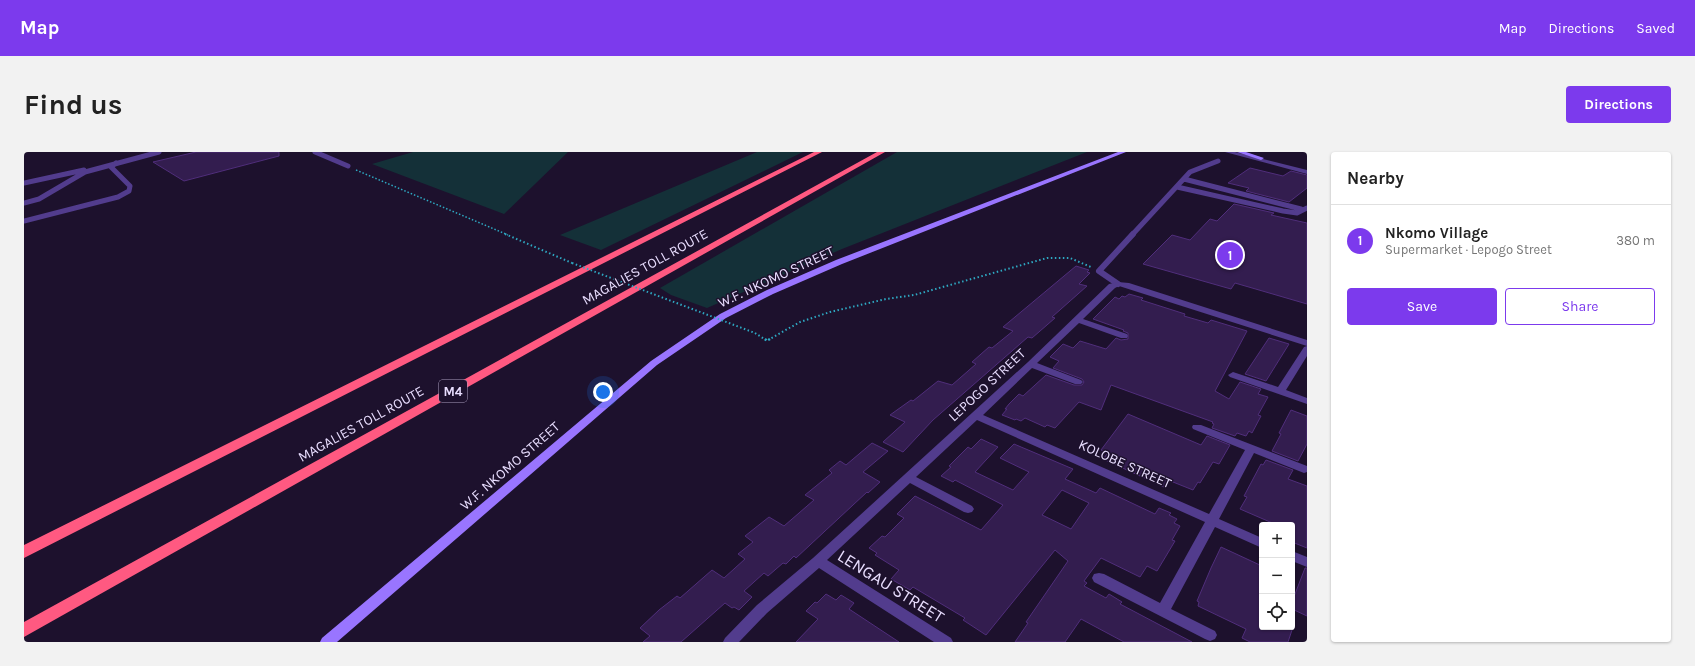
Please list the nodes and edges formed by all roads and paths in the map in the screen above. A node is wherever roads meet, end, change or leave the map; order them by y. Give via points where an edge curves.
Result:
1 (158, 152) edge
2 (315, 152) edge
3 (819, 152) edge
4 (882, 152) edge
5 (1108, 152) edge
6 (1123, 152) edge
7 (1228, 152) edge
8 (1239, 152) edge
9 (131, 159) junction
10 (1218, 161) dead end
11 (116, 163) junction
12 (348, 166) joint
13 (1307, 170) edge
14 (1184, 179) junction
15 (1049, 180) junction
16 (24, 183) edge
17 (1177, 187) junction
18 (24, 203) edge
19 (1306, 210) edge
20 (24, 221) edge
21 (1099, 271) junction
22 (1118, 284) junction
23 (1076, 319) junction
24 (1124, 336) dead end
25 (1307, 343) edge
26 (1307, 349) edge
27 (1030, 364) junction
28 (1233, 375) dead end
29 (1078, 382) dead end
30 (1280, 392) junction
31 (1307, 401) edge
32 (975, 415) junction
33 (1197, 428) dead end
34 (1251, 448) junction
35 (1304, 469) dead end
36 (908, 477) junction
37 (968, 509) dead end
38 (1213, 521) junction
39 (1259, 542) edge
40 (24, 552) edge
41 (1295, 557) edge
42 (818, 561) junction
43 (1307, 562) edge
44 (1099, 578) dead end
45 (1163, 611) junction
46 (24, 630) edge
47 (1210, 635) dead end
48 (327, 642) edge
49 (730, 642) edge
50 (946, 642) edge

1 - 9 lane
2 - 12 lane
3 - 40 highway, MAGALIES TOLL ROUTE
4 - 46 highway, MAGALIES TOLL ROUTE / M4
5 - 15 main road, W.F. NKOMO STREET via 1068,168
6 - 15 main road, W.F. NKOMO STREET
7 - 13 street
8 - 13 street
9 - 11 lane
9 - 16 lane
10 - 14 lane via 1190,172
11 - 18 lane via 85,172 40,199
11 - 20 lane via 111,167 130,186 125,194
12 - 21 path, bridge via 555,256 755,333 767,341 800,322 830,312 886,299 914,296 1047,258 1061,256 1077,260
14 - 17 lane
14 - 19 lane
15 - 48 main road, W.F. NKOMO STREET via 839,262 747,303 700,331 654,363
17 - 19 lane via 1283,211 1298,213
17 - 21 lane
21 - 22 lane
22 - 23 street, LEPOGO STREET via 1105,290
22 - 25 street
23 - 24 street
23 - 27 street, LEPOGO STREET
26 - 30 street
27 - 29 street
27 - 32 street, LEPOGO STREET
28 - 30 street
30 - 31 street
32 - 36 street, LEPOGO STREET
32 - 38 street, KOLOBE STREET
33 - 34 street
34 - 35 street
34 - 38 street
36 - 37 street
36 - 42 street, LEPOGO STREET
38 - 39 street, KOLOBE STREET
38 - 45 street
41 - 43 street
42 - 49 street, LEPOGO STREET via 762,609
42 - 50 street, LENGAU STREET
44 - 45 street
45 - 47 street

